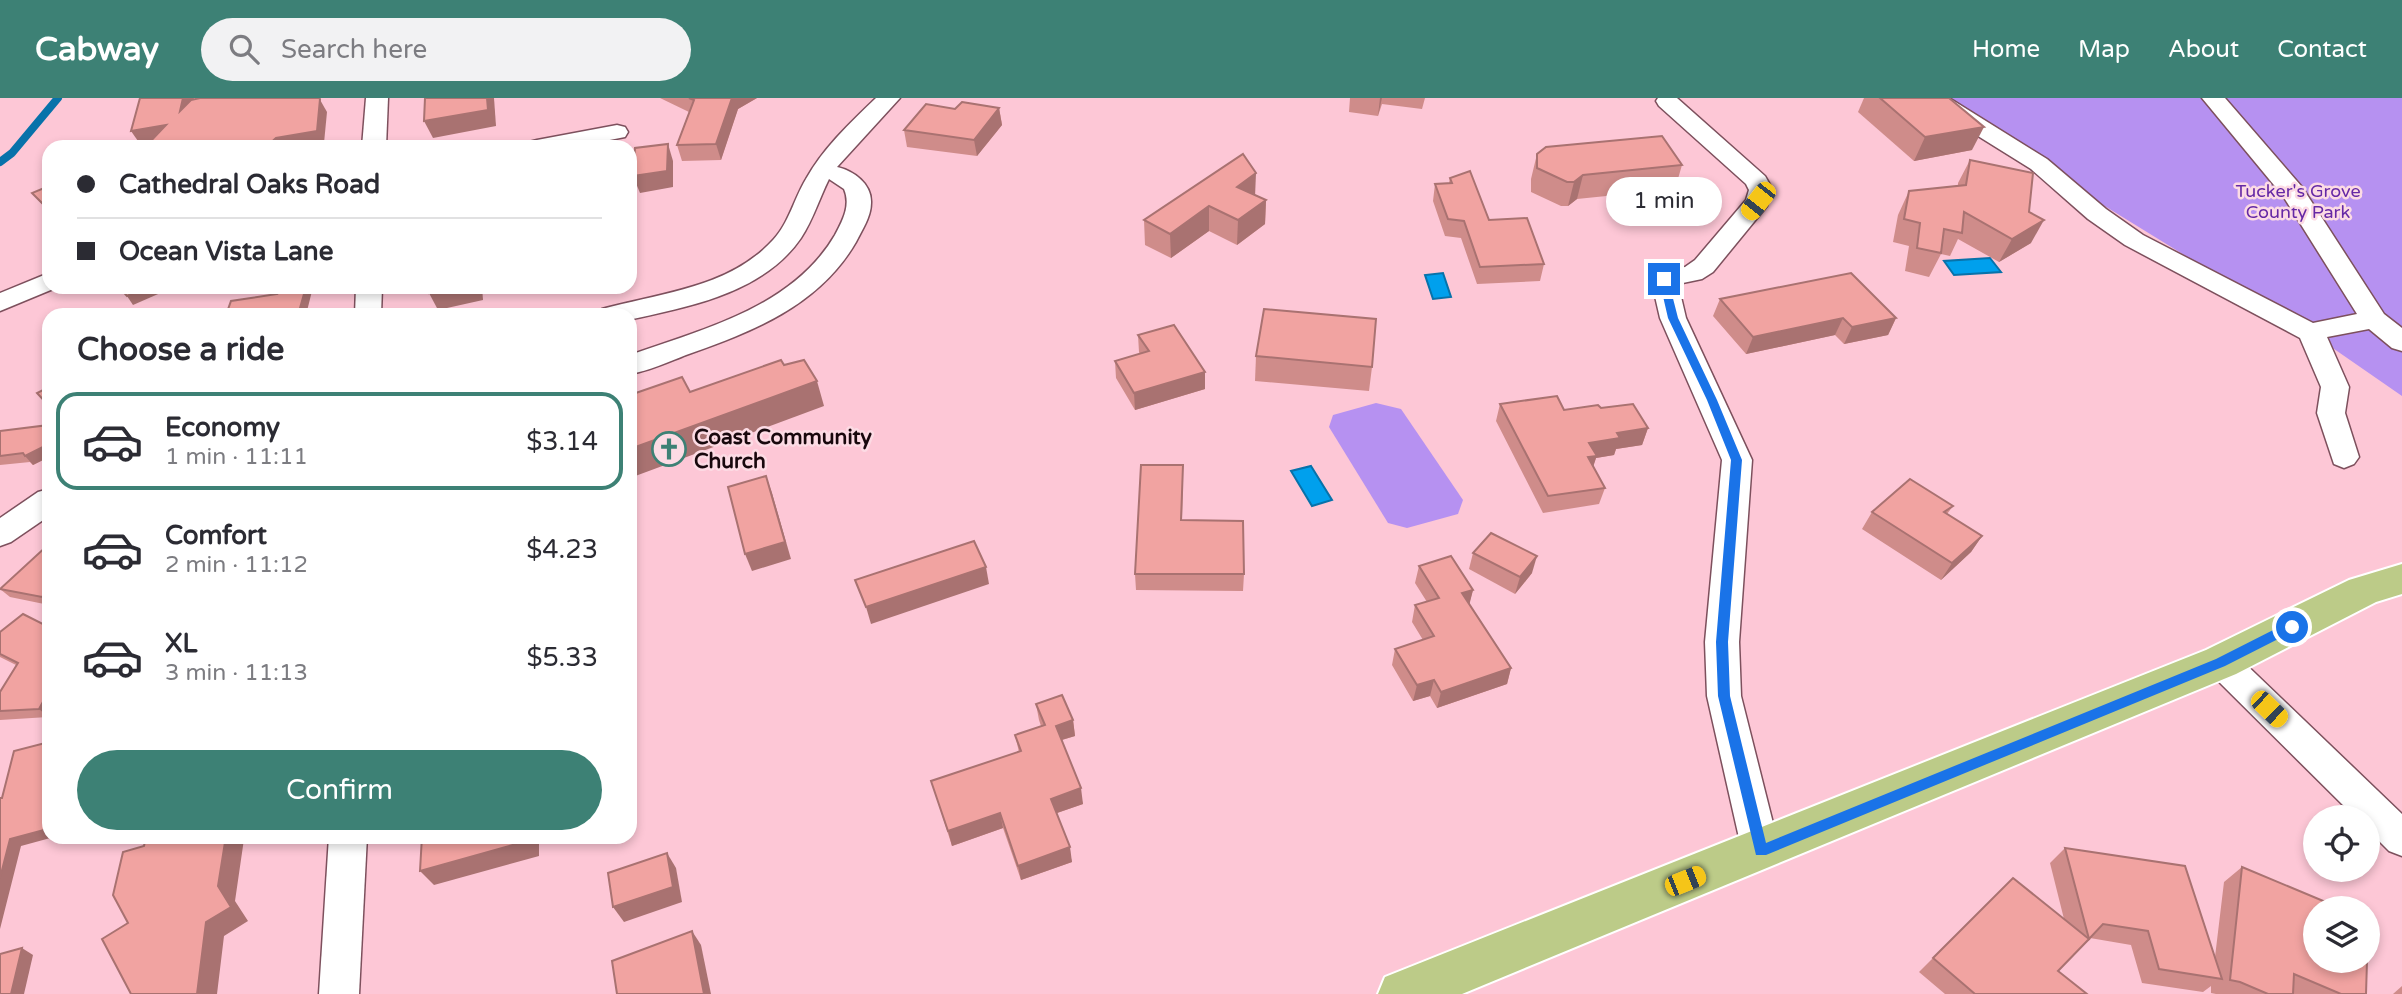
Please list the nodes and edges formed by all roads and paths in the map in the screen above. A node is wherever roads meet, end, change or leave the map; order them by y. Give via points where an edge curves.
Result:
1 (377, 98) edge
2 (889, 98) edge
3 (1933, 98) edge
4 (2213, 98) edge
5 (1667, 101) dead end
6 (617, 132) dead end
7 (374, 140) edge
8 (574, 140) edge
9 (823, 171) junction
10 (42, 284) edge
11 (0, 303) edge
12 (637, 309) edge
13 (2374, 320) junction
14 (2311, 333) junction
15 (2402, 342) edge
16 (637, 363) edge
17 (2344, 457) dead end
18 (42, 505) edge
19 (0, 534) edge
20 (2402, 579) edge
21 (2221, 662) junction
22 (2402, 839) edge
23 (348, 844) edge
24 (1761, 851) junction
25 (339, 994) edge
26 (1403, 994) edge

1 - 7 street
2 - 9 street via 844,142
3 - 14 street via 2039,164 2134,240
4 - 13 street via 2293,192
5 - 24 street via 1742,166 1761,190 1758,201 1704,266 1664,279 1673,318 1737,460 1722,642 1724,696
6 - 8 street
9 - 12 street via 803,217 777,252 743,275 701,294
9 - 16 street via 836,172 855,186 860,201 842,248 813,283 784,303
10 - 11 street
13 - 14 street
13 - 15 street
14 - 17 street via 2335,387 2331,413
18 - 19 street
20 - 21 main road via 2362,591
21 - 22 street
21 - 24 main road
23 - 25 street
24 - 26 main road

